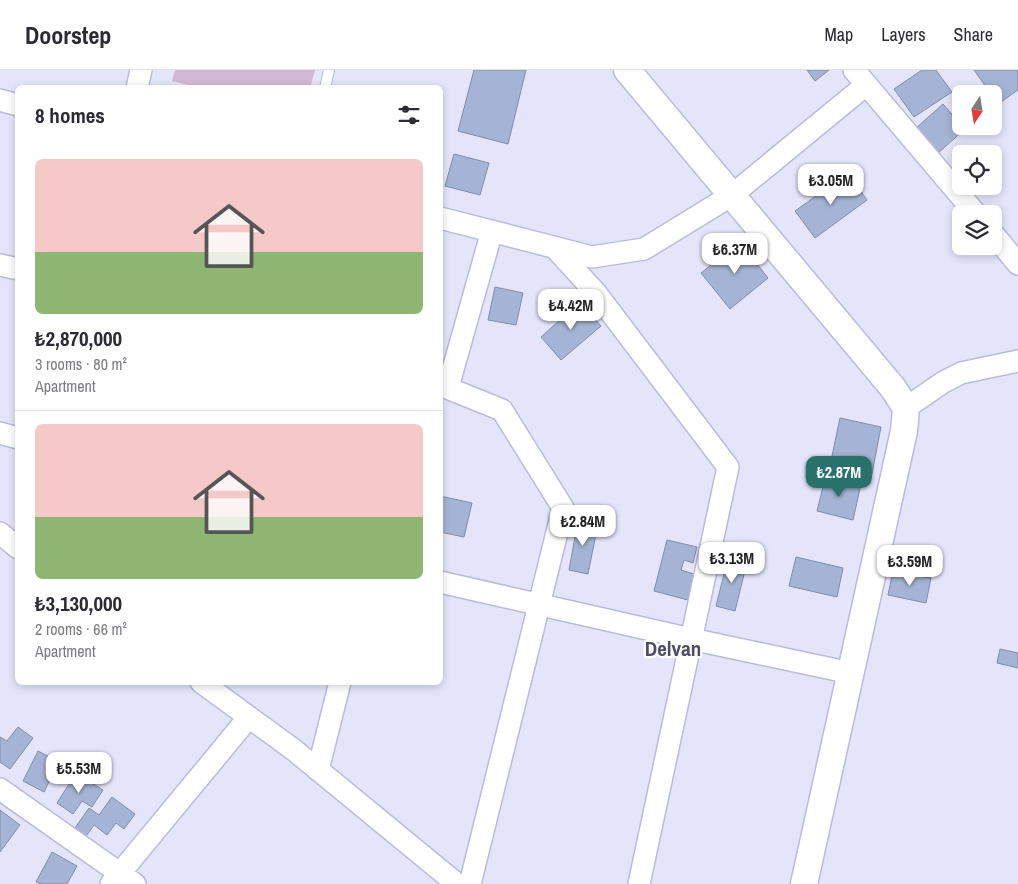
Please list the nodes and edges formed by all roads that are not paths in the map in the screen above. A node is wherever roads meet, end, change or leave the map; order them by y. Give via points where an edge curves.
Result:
1 (141, 70) edge
2 (329, 70) edge
3 (627, 70) edge
4 (860, 78) edge
5 (138, 85) edge
6 (326, 85) edge
7 (0, 100) edge
8 (15, 104) edge
9 (732, 196) junction
10 (968, 205) edge
11 (443, 219) edge
12 (492, 231) junction
13 (1002, 245) edge
14 (556, 248) junction
15 (0, 264) edge
16 (1018, 264) edge
17 (15, 268) edge
18 (1018, 361) edge
19 (444, 386) edge
20 (906, 408) junction
21 (0, 433) edge
22 (15, 437) edge
23 (0, 533) edge
24 (15, 546) edge
25 (443, 583) edge
26 (539, 604) junction
27 (691, 639) junction
28 (851, 672) junction
29 (205, 685) edge
30 (339, 685) edge
31 (249, 717) junction
32 (318, 770) junction
33 (0, 789) edge
34 (122, 881) edge
35 (457, 884) edge
36 (470, 884) edge
37 (639, 884) edge
38 (804, 884) edge

1 - 5 street
2 - 6 lane
3 - 9 street
4 - 9 street
4 - 10 street
7 - 8 street
9 - 14 street via 644,249 592,258
9 - 20 street via 893,388
11 - 12 street
12 - 14 street
12 - 19 street
13 - 16 street
14 - 27 street via 596,293 728,467
15 - 17 street
18 - 20 street via 961,373
19 - 26 street via 502,410 563,508
20 - 28 street via 904,431
21 - 22 street
23 - 24 street
25 - 26 street
26 - 27 street
26 - 36 street
27 - 28 street
27 - 37 street
28 - 38 street
29 - 31 street
30 - 32 street
31 - 32 street
31 - 34 street
32 - 35 street
33 - 34 street

